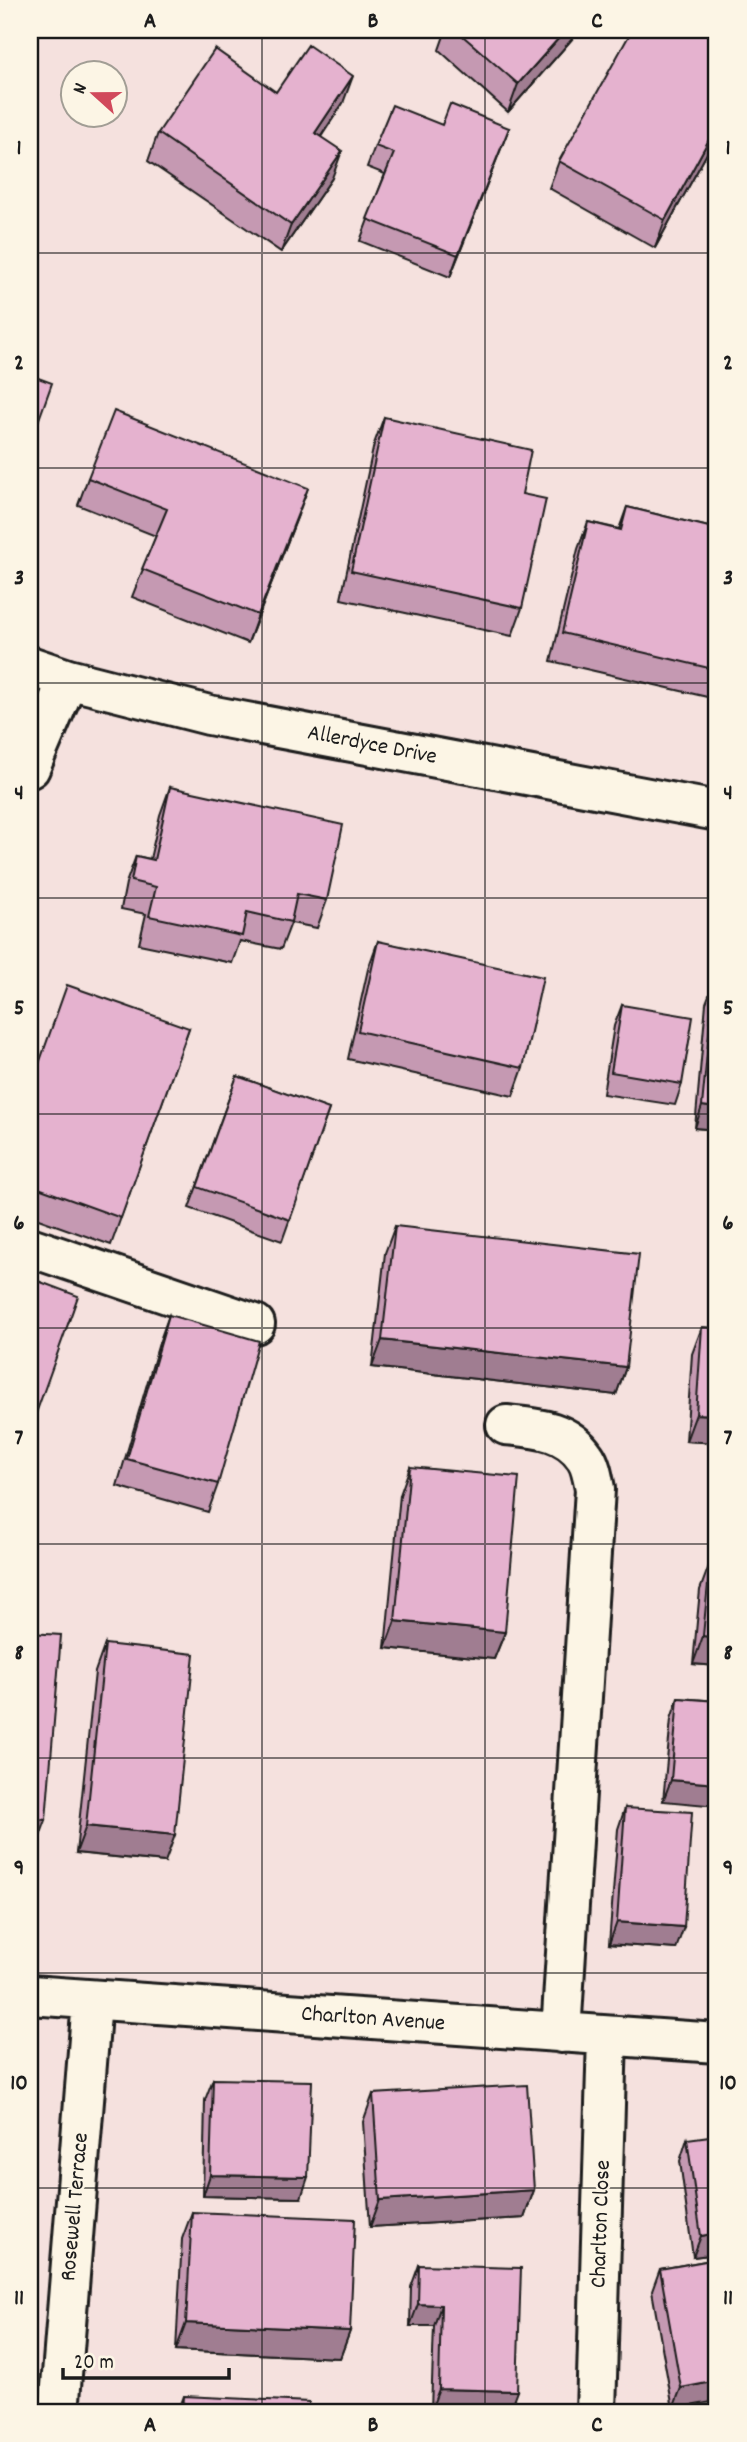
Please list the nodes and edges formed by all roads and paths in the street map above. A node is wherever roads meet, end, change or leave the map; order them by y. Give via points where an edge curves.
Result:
1 (30, 666) edge
2 (68, 679) junction
3 (30, 768) edge
4 (717, 811) edge
5 (30, 1247) edge
6 (254, 1324) dead end
7 (506, 1425) dead end
8 (30, 1995) edge
9 (92, 2001) junction
10 (561, 2033) junction
11 (607, 2036) junction
12 (717, 2043) edge
13 (59, 2412) edge
14 (597, 2412) edge

1 - 2 street, Allerdyce Drive
2 - 3 street
2 - 4 street, Allerdyce Drive via 209,715
5 - 6 street
7 - 10 street via 545,1429 569,1441 587,1458 596,1489
8 - 9 street, Charlton Avenue
9 - 10 street, Charlton Avenue
9 - 13 street, Rosewell Terrace
10 - 11 street, Charlton Avenue
11 - 12 street, Charlton Avenue
11 - 14 street, Charlton Close

